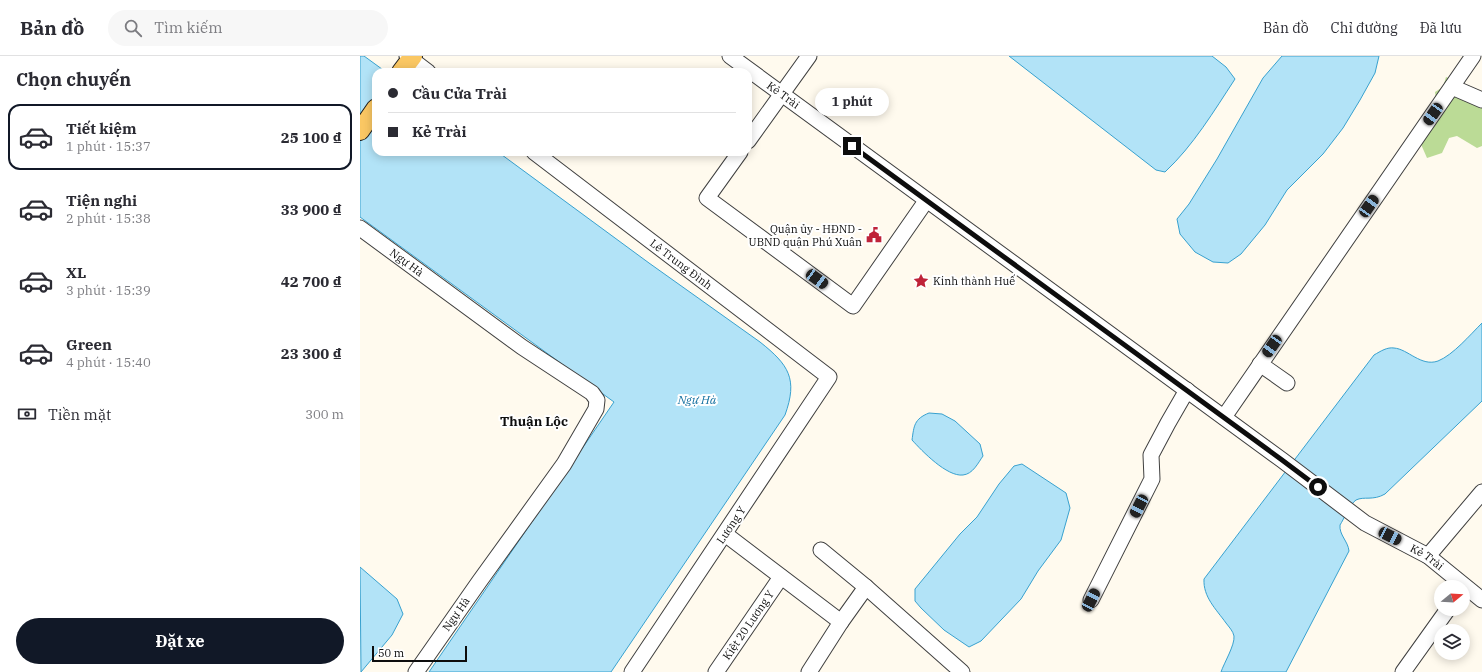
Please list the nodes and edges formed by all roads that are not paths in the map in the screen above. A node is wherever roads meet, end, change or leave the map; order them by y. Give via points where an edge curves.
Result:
1 (730, 56) edge
2 (809, 56) edge
3 (1473, 56) edge
4 (407, 63) edge
5 (419, 68) edge
6 (746, 68) edge
7 (752, 72) edge
8 (1452, 87) junction
9 (782, 94) junction
10 (1482, 100) edge
11 (372, 114) edge
12 (360, 130) edge
13 (752, 135) edge
14 (539, 156) edge
15 (737, 156) edge
16 (926, 201) junction
17 (360, 228) edge
18 (1260, 364) junction
19 (830, 376) joint
20 (1287, 383) dead end
21 (1187, 390) junction
22 (1224, 417) junction
23 (1482, 492) edge
24 (725, 534) junction
25 (821, 550) dead end
26 (1428, 556) junction
27 (781, 577) junction
28 (1457, 580) edge
29 (866, 587) junction
30 (1470, 591) edge
31 (1091, 600) dead end
32 (1482, 600) edge
33 (1443, 616) edge
34 (841, 622) junction
35 (416, 672) edge
36 (632, 672) edge
37 (716, 672) edge
38 (809, 672) edge
39 (962, 672) edge
40 (1403, 672) edge

1 - 6 street, Kẻ Trài
2 - 9 street
3 - 8 street
4 - 5 street
7 - 9 street, Kẻ Trài
8 - 10 street
8 - 18 street
9 - 13 street
9 - 16 street, Kẻ Trài
11 - 12 main road
14 - 19 street, Lê Trung Đình
15 - 16 street via 707,198 853,306
16 - 21 street, Kẻ Trài
17 - 35 street, Ngự Hà via 522,347 592,393 597,400 596,409 564,464
18 - 20 street
18 - 22 street
19 - 24 street, Lương Y
21 - 22 street, Kẻ Trài
21 - 31 street via 1151,455 1152,479
22 - 26 street, Kẻ Trài via 1365,524
23 - 26 street
24 - 27 street
24 - 36 street, Lương Y
25 - 29 street
26 - 28 street, Kẻ Trài
27 - 34 street
27 - 37 street, Kiệt 20 Lương Y
29 - 34 street
29 - 39 street
30 - 32 street, Kẻ Trài
33 - 40 street
34 - 38 street

